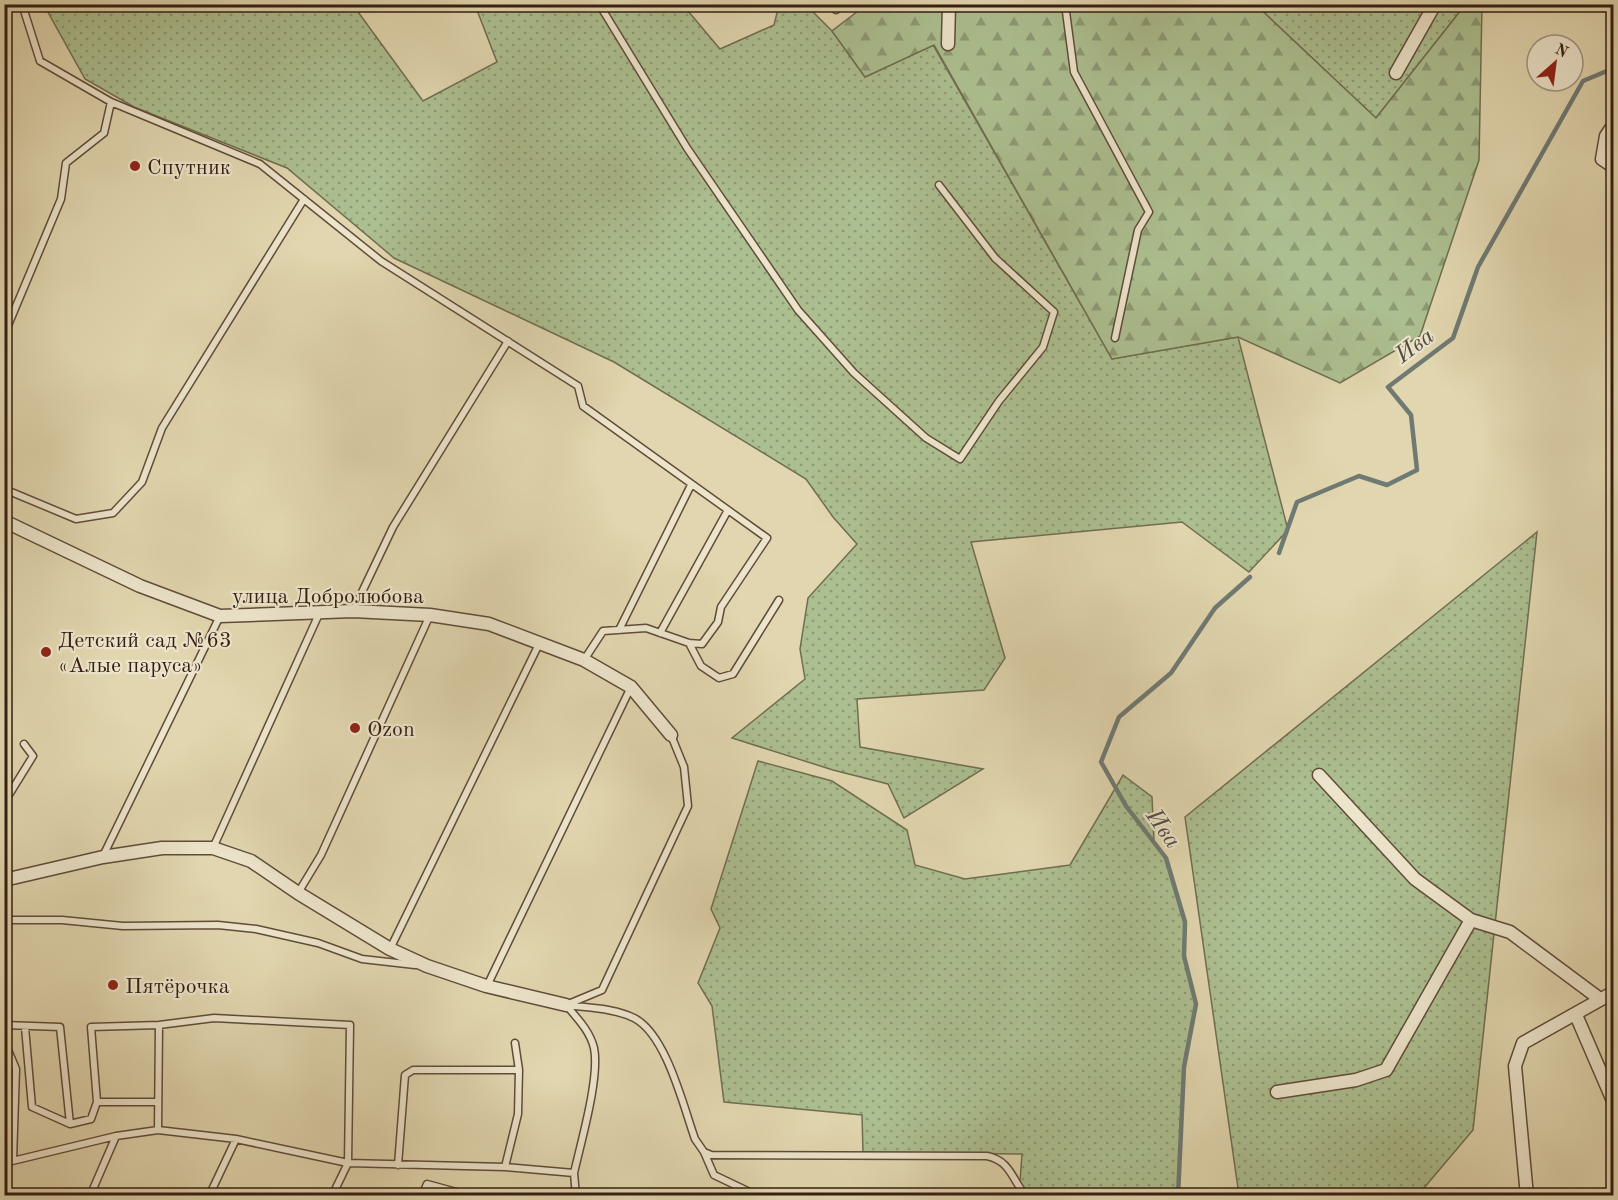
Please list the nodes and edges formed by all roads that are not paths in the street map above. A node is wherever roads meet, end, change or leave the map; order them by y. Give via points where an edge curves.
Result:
1 (22, 4) edge
2 (599, 4) edge
3 (832, 4) edge
4 (843, 4) edge
5 (949, 4) edge
6 (1065, 4) edge
7 (1435, 4) edge
8 (948, 44) dead end
9 (1396, 74) dead end
10 (111, 102) junction
11 (1614, 124) edge
12 (1614, 167) edge
13 (939, 185) dead end
14 (304, 199) junction
15 (4, 335) edge
16 (1115, 339) dead end
17 (508, 341) junction
18 (691, 485) junction
19 (4, 489) edge
20 (728, 510) junction
21 (4, 521) edge
22 (779, 600) dead end
23 (353, 611) junction
24 (319, 614) junction
25 (430, 615) junction
26 (220, 616) junction
27 (619, 630) junction
28 (660, 633) junction
29 (541, 642) junction
30 (689, 643) junction
31 (584, 660) junction
32 (631, 687) junction
33 (671, 735) joint
34 (24, 744) dead end
35 (1319, 775) dead end
36 (4, 803) edge
37 (213, 848) junction
38 (103, 857) junction
39 (4, 880) edge
40 (298, 893) junction
41 (4, 920) edge
42 (1471, 920) junction
43 (390, 949) junction
44 (427, 966) junction
45 (486, 986) junction
46 (1614, 992) edge
47 (1600, 999) junction
48 (566, 1005) junction
49 (1576, 1015) junction
50 (4, 1025) edge
51 (159, 1025) junction
52 (25, 1027) junction
53 (515, 1043) dead end
54 (4, 1050) edge
55 (519, 1070) junction
56 (1277, 1092) dead end
57 (97, 1102) junction
58 (158, 1102) junction
59 (1614, 1103) edge
60 (70, 1124) junction
61 (158, 1130) junction
62 (116, 1137) junction
63 (236, 1139) junction
64 (704, 1152) junction
65 (13, 1160) junction
66 (348, 1162) junction
67 (4, 1163) edge
68 (398, 1164) junction
69 (505, 1167) junction
70 (574, 1173) junction
71 (90, 1196) edge
72 (209, 1196) edge
73 (332, 1196) edge
74 (422, 1196) edge
75 (471, 1196) edge
76 (576, 1196) edge
77 (758, 1196) edge
78 (1026, 1196) edge
79 (1527, 1196) edge

1 - 10 lane via 40,60
2 - 13 lane via 687,148 798,310 854,373 926,438 960,459 999,401 1043,347 1054,312 995,258
3 - 4 lane via 836,10
5 - 8 street
6 - 16 lane via 1074,72 1149,212 1138,230
7 - 9 street
10 - 14 lane via 260,164
10 - 15 lane via 104,133 66,163 61,199
11 - 12 street via 1606,136 1602,159
14 - 17 lane via 381,261
14 - 19 lane via 162,428 142,482 113,513 76,519
17 - 18 lane via 578,386 583,406
17 - 23 lane via 393,527
18 - 20 lane
18 - 27 lane
20 - 28 lane
20 - 30 lane via 767,538 702,644
21 - 26 street, улица Добролюбова via 140,586
22 - 30 lane via 733,674 719,678 701,666
23 - 24 street, улица Добролюбова
23 - 25 street, улица Добролюбова
24 - 26 street, улица Добролюбова
24 - 37 lane
25 - 29 street, улица Добролюбова via 489,624
25 - 40 lane via 321,855
26 - 38 lane
27 - 28 lane via 646,628
27 - 31 lane via 603,631
28 - 30 lane
29 - 31 street, улица Добролюбова
29 - 43 lane
31 - 32 street, улица Добролюбова
32 - 33 street, улица Добролюбова
32 - 45 lane
33 - 48 lane via 684,767 688,806 602,990
34 - 36 lane via 33,756
35 - 42 street via 1415,879
37 - 38 street via 162,848
37 - 40 street via 251,861
38 - 39 street
40 - 43 street
41 - 44 lane via 256,929 318,943 362,959
42 - 47 street via 1510,932
42 - 56 street via 1386,1070 1356,1080
43 - 44 street
44 - 45 street
45 - 48 street
46 - 47 street
47 - 49 street
48 - 64 lane via 633,1017 647,1026 658,1040 694,1139
48 - 70 lane via 583,1023 594,1048 593,1079
49 - 59 street
49 - 79 street via 1523,1042 1515,1066
50 - 52 lane
51 - 57 lane via 91,1027
51 - 58 lane
51 - 66 lane via 214,1018 350,1025
52 - 60 lane via 32,1107
52 - 60 lane via 60,1027
53 - 55 lane
54 - 65 lane via 8,1050 16,1069
55 - 68 lane via 413,1070 405,1075
55 - 69 lane via 518,1114
57 - 58 lane
57 - 60 lane via 91,1119
58 - 61 lane
61 - 62 lane
61 - 63 lane
62 - 65 lane
62 - 71 lane
63 - 66 lane
63 - 72 lane
64 - 77 lane via 714,1175
64 - 78 lane via 718,1157 987,1156 1007,1165
65 - 67 lane
66 - 68 lane
66 - 73 lane
68 - 69 lane
69 - 70 lane
70 - 76 lane
74 - 75 lane via 427,1184

